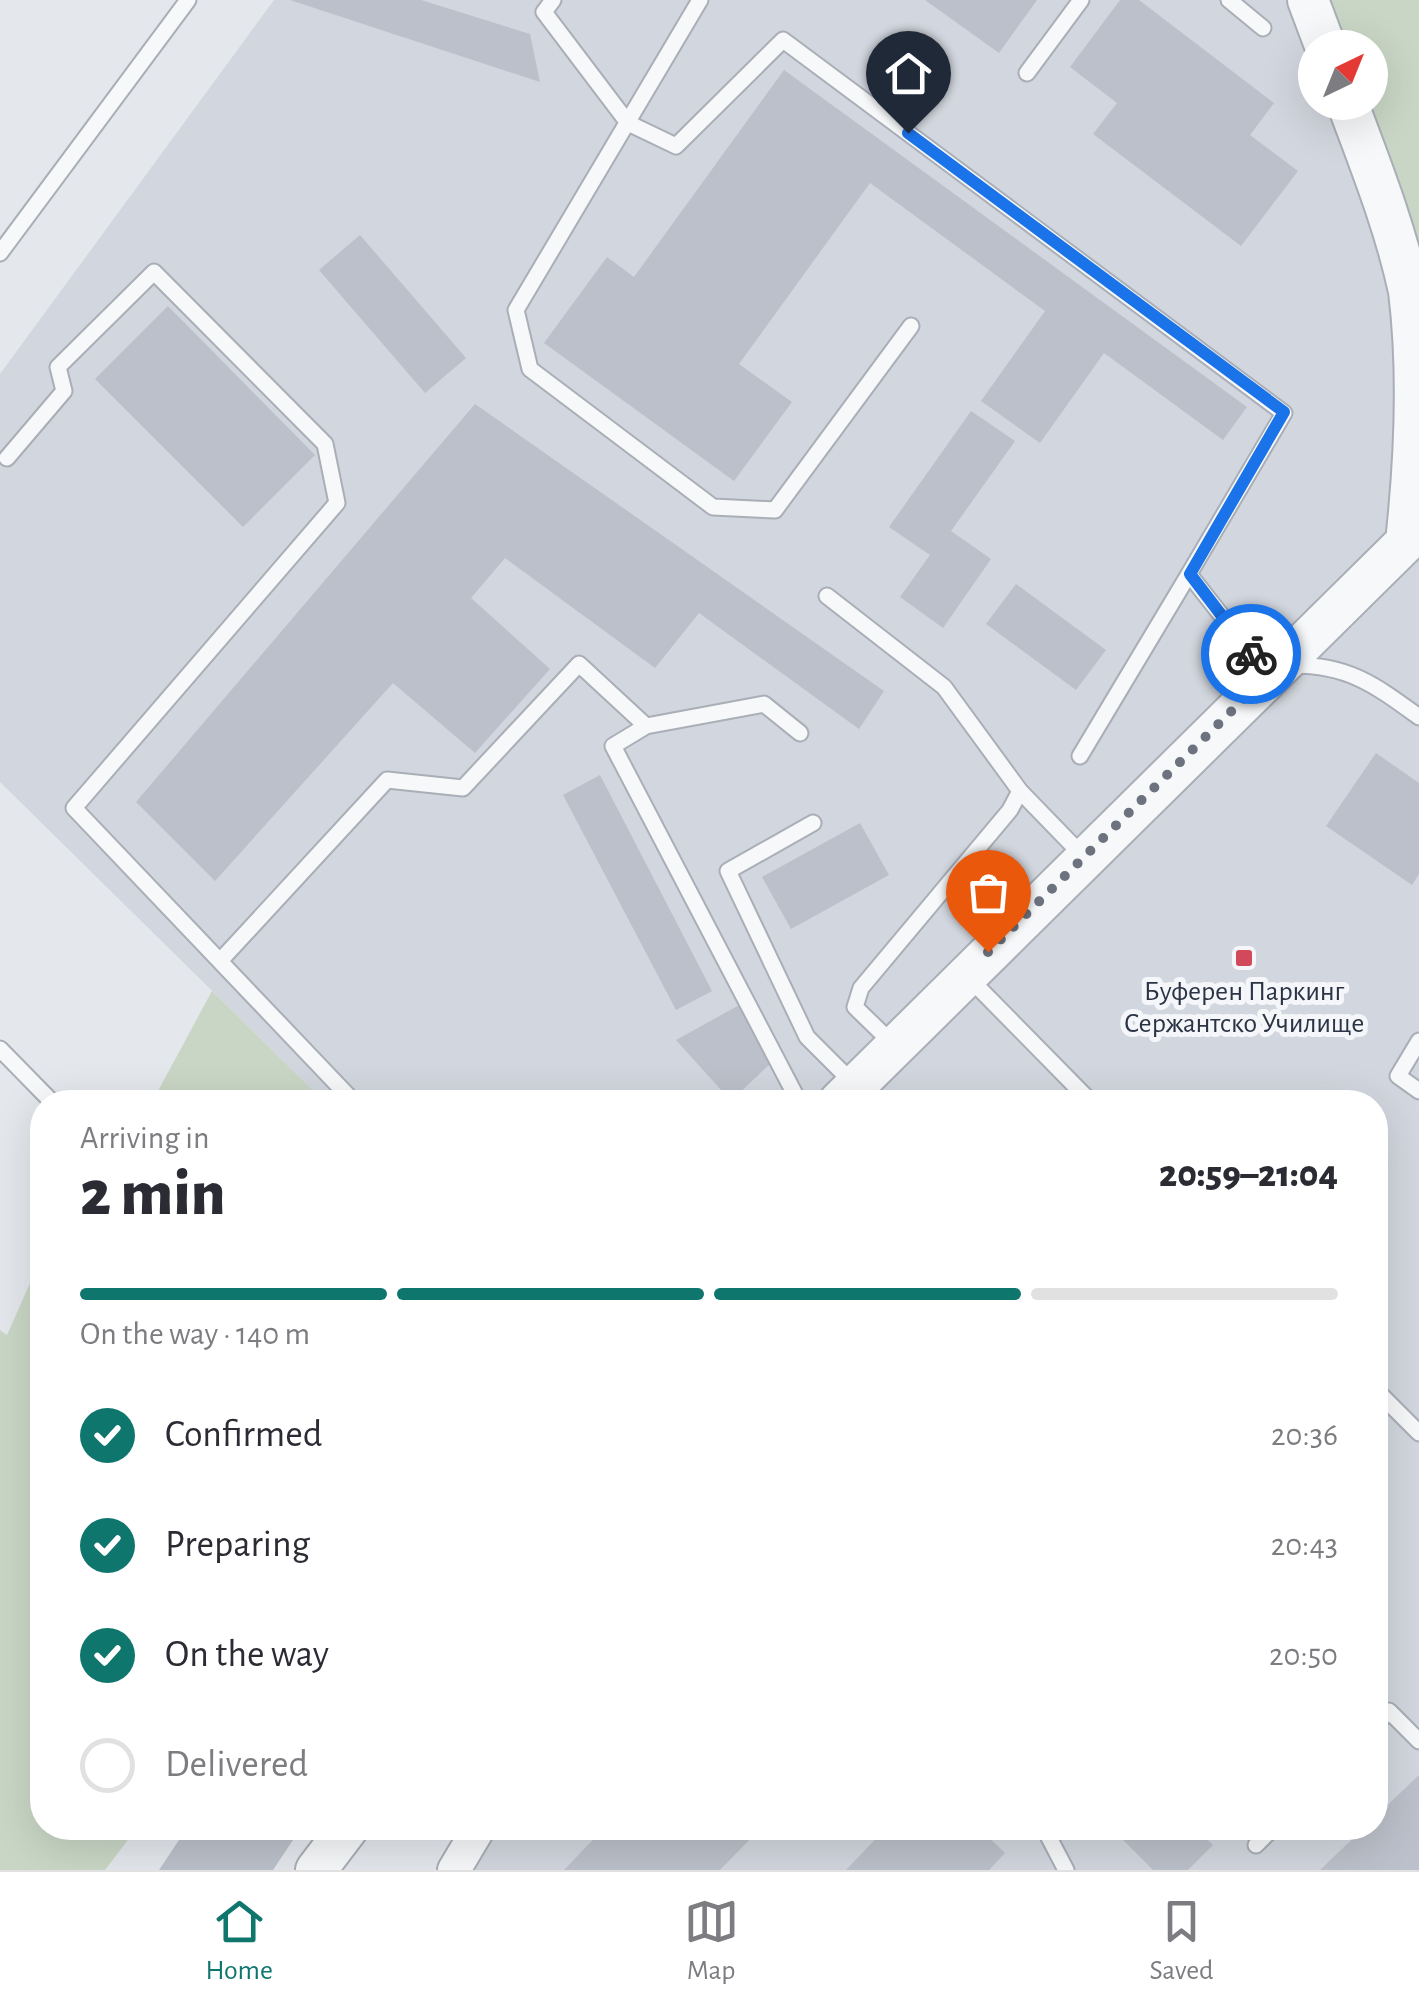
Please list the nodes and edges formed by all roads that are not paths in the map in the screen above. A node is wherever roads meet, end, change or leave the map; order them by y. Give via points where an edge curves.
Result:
1 (188, 0) edge
2 (553, 0) edge
3 (700, 0) edge
4 (1080, 0) edge
5 (1228, 0) edge
6 (1308, 0) edge
7 (1263, 28) dead end
8 (1319, 30) edge
9 (1027, 73) dead end
10 (1354, 120) edge
11 (628, 123) junction
12 (0, 253) edge
13 (1414, 295) edge
14 (911, 326) dead end
15 (7, 458) dead end
16 (1413, 535) edge
17 (1190, 574) junction
18 (826, 596) dead end
19 (1273, 671) junction
20 (1419, 717) edge
21 (646, 726) junction
22 (800, 733) dead end
23 (1080, 756) dead end
24 (1020, 791) junction
25 (812, 823) dead end
26 (1084, 857) junction
27 (220, 961) junction
28 (965, 974) junction
29 (1419, 1042) edge
30 (894, 1045) junction
31 (0, 1049) edge
32 (40, 1090) edge
33 (343, 1090) edge
34 (793, 1090) edge
35 (845, 1090) edge
36 (850, 1090) edge
37 (1079, 1090) edge
38 (1419, 1091) edge
39 (1388, 1402) edge
40 (1419, 1433) edge
41 (1388, 1712) edge
42 (1419, 1742) edge
43 (339, 1840) edge
44 (473, 1840) edge
45 (1050, 1840) edge
46 (1261, 1840) edge
47 (1256, 1845) dead end
48 (316, 1870) edge
49 (454, 1870) edge
50 (1066, 1870) edge

1 - 12 lane
2 - 11 lane via 544,12
3 - 11 lane
4 - 9 lane
5 - 7 lane
6 - 8 street
10 - 13 street
11 - 14 lane via 516,310 530,369 714,507 775,510
11 - 17 lane via 676,146 783,40 1284,412
13 - 16 street
15 - 27 lane via 64,391 58,368 154,272 325,444 336,503 74,808
16 - 19 street
17 - 19 lane
17 - 23 lane
18 - 24 lane via 944,687
19 - 20 lane via 1315,665 1363,676
19 - 26 street
21 - 22 lane via 764,704
21 - 27 lane via 578,664 463,788 386,780
21 - 34 lane via 613,746
24 - 26 lane
24 - 30 lane via 860,988 855,1007
25 - 35 lane via 728,871 807,1036
26 - 28 street
27 - 33 lane
28 - 30 street
28 - 37 lane
29 - 38 lane via 1398,1076
30 - 36 street
31 - 32 lane
39 - 40 lane
41 - 42 lane
43 - 48 street
44 - 49 street
45 - 50 lane
46 - 47 lane

